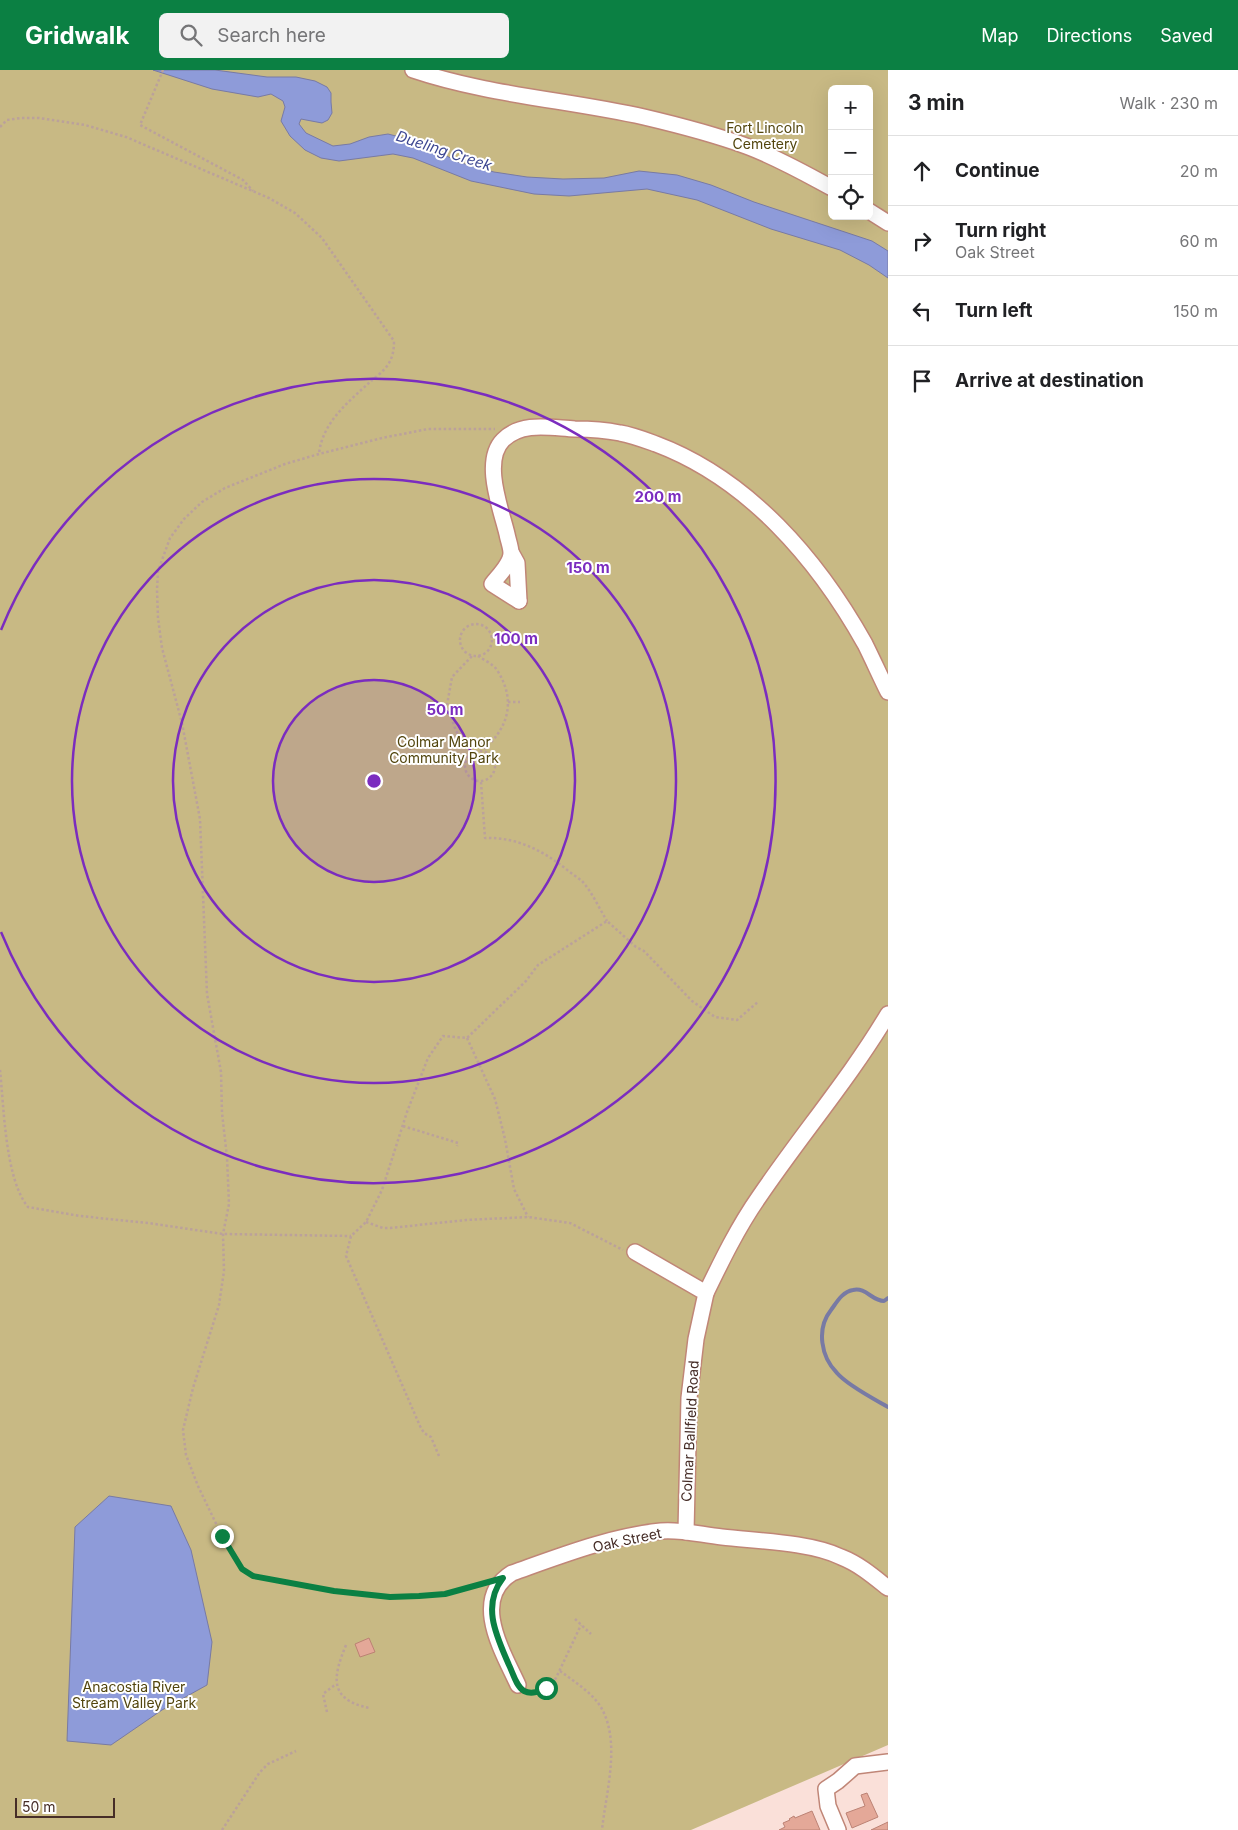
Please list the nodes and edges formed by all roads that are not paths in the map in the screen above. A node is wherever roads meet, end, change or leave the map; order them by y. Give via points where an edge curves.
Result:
1 (413, 70) edge
2 (828, 186) edge
3 (873, 214) edge
4 (888, 223) edge
5 (512, 554) dead end
6 (888, 692) edge
7 (888, 1014) edge
8 (635, 1252) road end
9 (706, 1293) junction
10 (686, 1532) junction
11 (888, 1588) edge
12 (518, 1685) road end
13 (888, 1762) edge
14 (838, 1830) edge

1 - 2 street via 701,132 755,150
3 - 4 street
5 - 6 street via 493,479 494,460 502,441 517,430 535,427 587,429 641,439 690,458 768,515 819,575 864,644
7 - 9 street, Colmar Ballfield Road via 760,1195 738,1229
8 - 9 street
9 - 10 street, Colmar Ballfield Road via 696,1339 689,1398
10 - 11 street, Oak Street via 831,1553 857,1565
10 - 12 street, Oak Street via 663,1531 612,1541 503,1578 493,1598 493,1624
13 - 14 street via 855,1766 826,1789 828,1806

